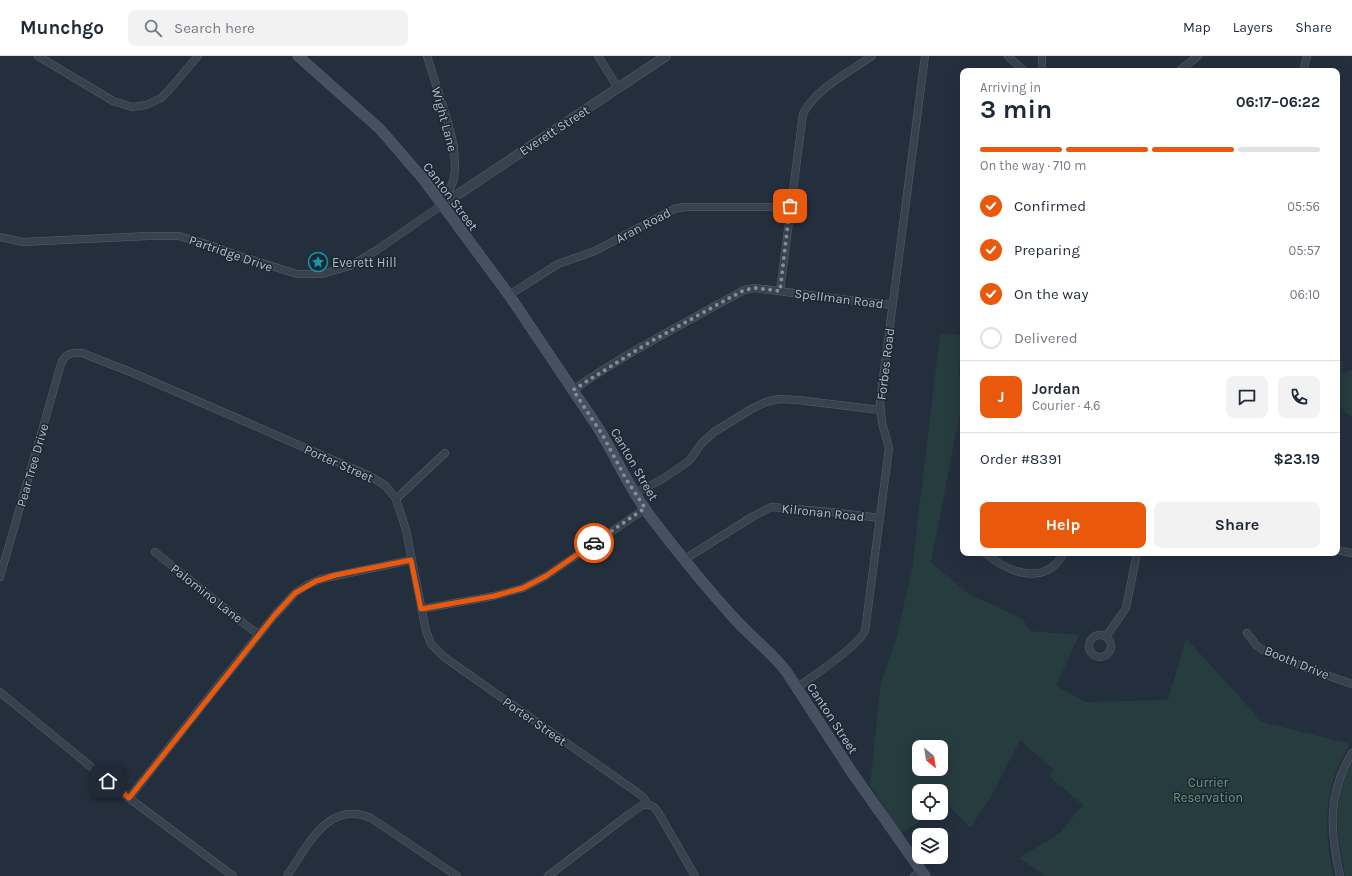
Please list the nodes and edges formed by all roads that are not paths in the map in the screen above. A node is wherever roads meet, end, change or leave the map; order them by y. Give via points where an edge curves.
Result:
1 (38, 56) edge
2 (198, 56) edge
3 (298, 56) edge
4 (427, 56) edge
5 (598, 56) edge
6 (666, 56) edge
7 (872, 56) edge
8 (925, 56) edge
9 (1008, 56) edge
10 (1042, 56) edge
11 (1198, 56) edge
12 (1307, 56) edge
13 (1021, 68) edge
14 (1042, 68) edge
15 (1183, 68) edge
16 (1304, 68) edge
17 (618, 88) junction
18 (442, 205) junction
19 (790, 206) junction
20 (0, 237) edge
21 (780, 291) junction
22 (508, 295) junction
23 (892, 305) junction
24 (66, 355) joint
25 (573, 390) junction
26 (880, 410) junction
27 (445, 452) dead end
28 (634, 494) junction
29 (396, 499) junction
30 (645, 508) junction
31 (880, 518) junction
32 (1340, 551) edge
33 (155, 552) dead end
34 (1352, 553) edge
35 (989, 556) edge
36 (1062, 556) edge
37 (1136, 556) edge
38 (684, 559) junction
39 (411, 560) junction
40 (0, 577) edge
41 (421, 609) junction
42 (1247, 633) dead end
43 (260, 634) junction
44 (1106, 637) dead end
45 (1352, 684) edge
46 (797, 688) junction
47 (0, 692) edge
48 (1352, 754) edge
49 (129, 798) junction
50 (647, 804) junction
51 (920, 874) edge
52 (234, 876) edge
53 (287, 876) edge
54 (457, 876) edge
55 (548, 876) edge
56 (695, 876) edge
57 (1340, 876) edge

1 - 2 street via 113,101 132,107 146,105 161,98
3 - 18 main road, Canton Street via 382,131
4 - 18 street, Wight Lane via 450,128 455,157 454,179
5 - 17 street
6 - 17 street, Everett Street
7 - 19 street via 817,94 808,104 803,114
8 - 23 street, Forbes Road
9 - 13 street
10 - 14 street
11 - 15 street
12 - 16 street
17 - 18 street, Everett Street
18 - 20 street, Partridge Drive via 350,266 322,274 287,272 179,236 22,242
18 - 22 main road, Canton Street
19 - 21 street
19 - 22 street, Aran Road via 674,209 595,250 558,264
21 - 23 street, Spellman Road
21 - 25 street, Spellman Road via 755,288 744,290 639,348
22 - 25 main road, Canton Street
23 - 26 street, Forbes Road
24 - 29 street, Porter Street via 82,353 125,370 364,473 381,482
24 - 40 street, Pear Tree Drive via 61,364
25 - 28 main road, Canton Street via 602,434
26 - 28 street via 798,400 779,399 766,402 714,432 701,444 689,461
26 - 31 street, Forbes Road via 889,448
27 - 29 street
28 - 30 main road, Canton Street
29 - 39 street, Porter Street via 406,530
30 - 38 main road, Canton Street
30 - 41 street via 546,576 523,588
31 - 38 street, Kilronan Road via 771,507
31 - 46 street, Forbes Road via 862,638
32 - 34 street
33 - 43 street, Palomino Lane
35 - 36 street via 1018,572 1032,574 1043,573
37 - 44 street via 1126,608
38 - 46 main road, Canton Street via 734,618 776,659
39 - 41 street, Porter Street
39 - 43 street via 336,575 312,583 290,598
41 - 50 street, Porter Street via 428,638 439,653 638,793
42 - 45 street, Booth Drive via 1263,650
43 - 49 street
46 - 51 main road, Canton Street
47 - 49 street
48 - 57 street via 1343,768 1333,807 1332,831
49 - 52 street
50 - 55 street via 628,815
50 - 56 street, Porter Street via 658,812
53 - 54 street via 325,824 336,817 352,814 371,818

